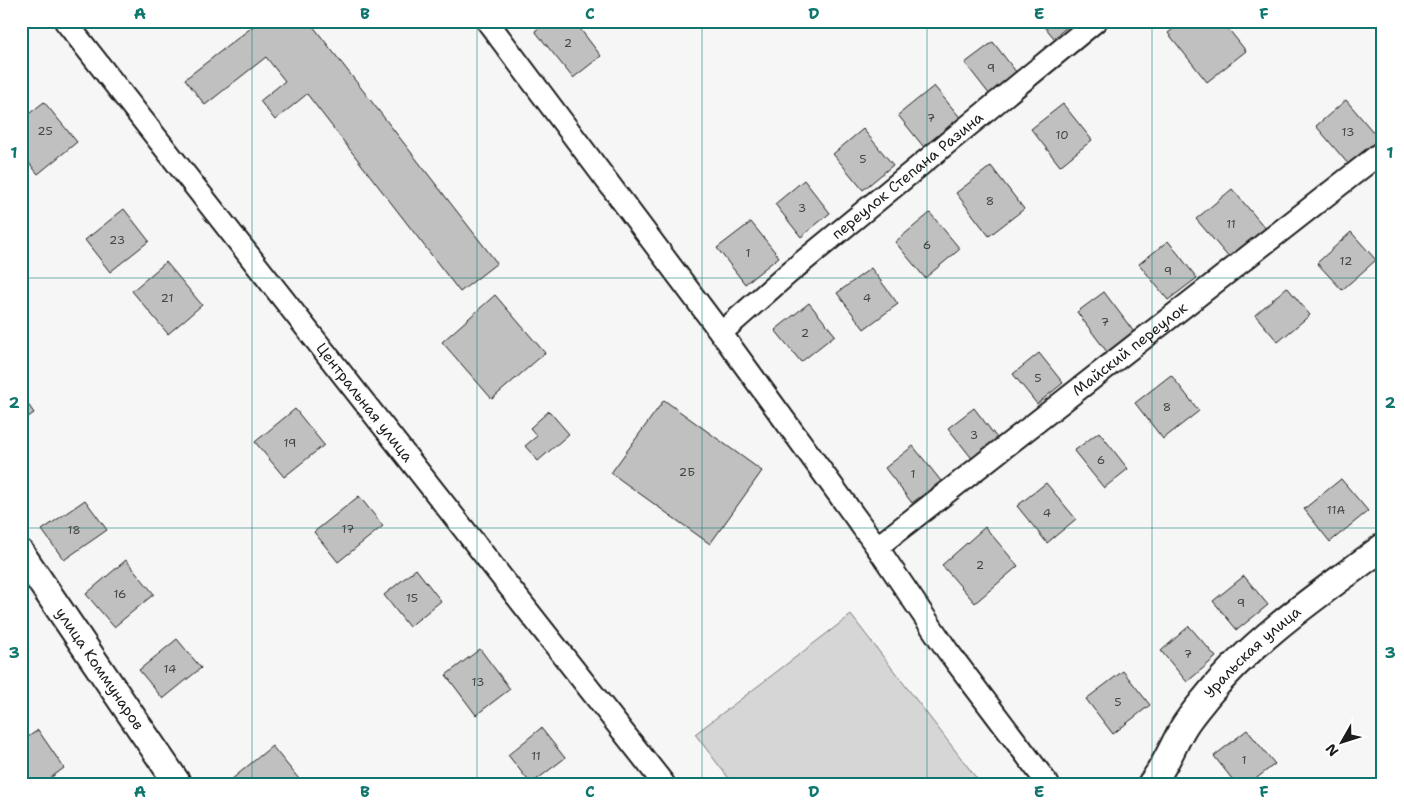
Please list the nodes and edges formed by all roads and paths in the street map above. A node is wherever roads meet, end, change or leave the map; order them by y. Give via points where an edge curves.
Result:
1 (65, 21) edge
2 (486, 21) edge
3 (1096, 21) edge
4 (1383, 152) edge
5 (721, 333) junction
6 (877, 547) junction
7 (1383, 547) edge
8 (21, 553) edge
9 (1160, 780) edge
10 (178, 784) edge
11 (664, 784) edge
12 (1048, 784) edge

1 - 11 street, Центральная улица
2 - 5 street
3 - 5 street, переулок Степана Разина via 790,272
4 - 6 street, Майский переулок
5 - 6 street
6 - 12 street via 947,650
7 - 9 street, Уральская улица via 1296,613 1246,656 1210,693 1183,727
8 - 10 street, улица Коммунаров

